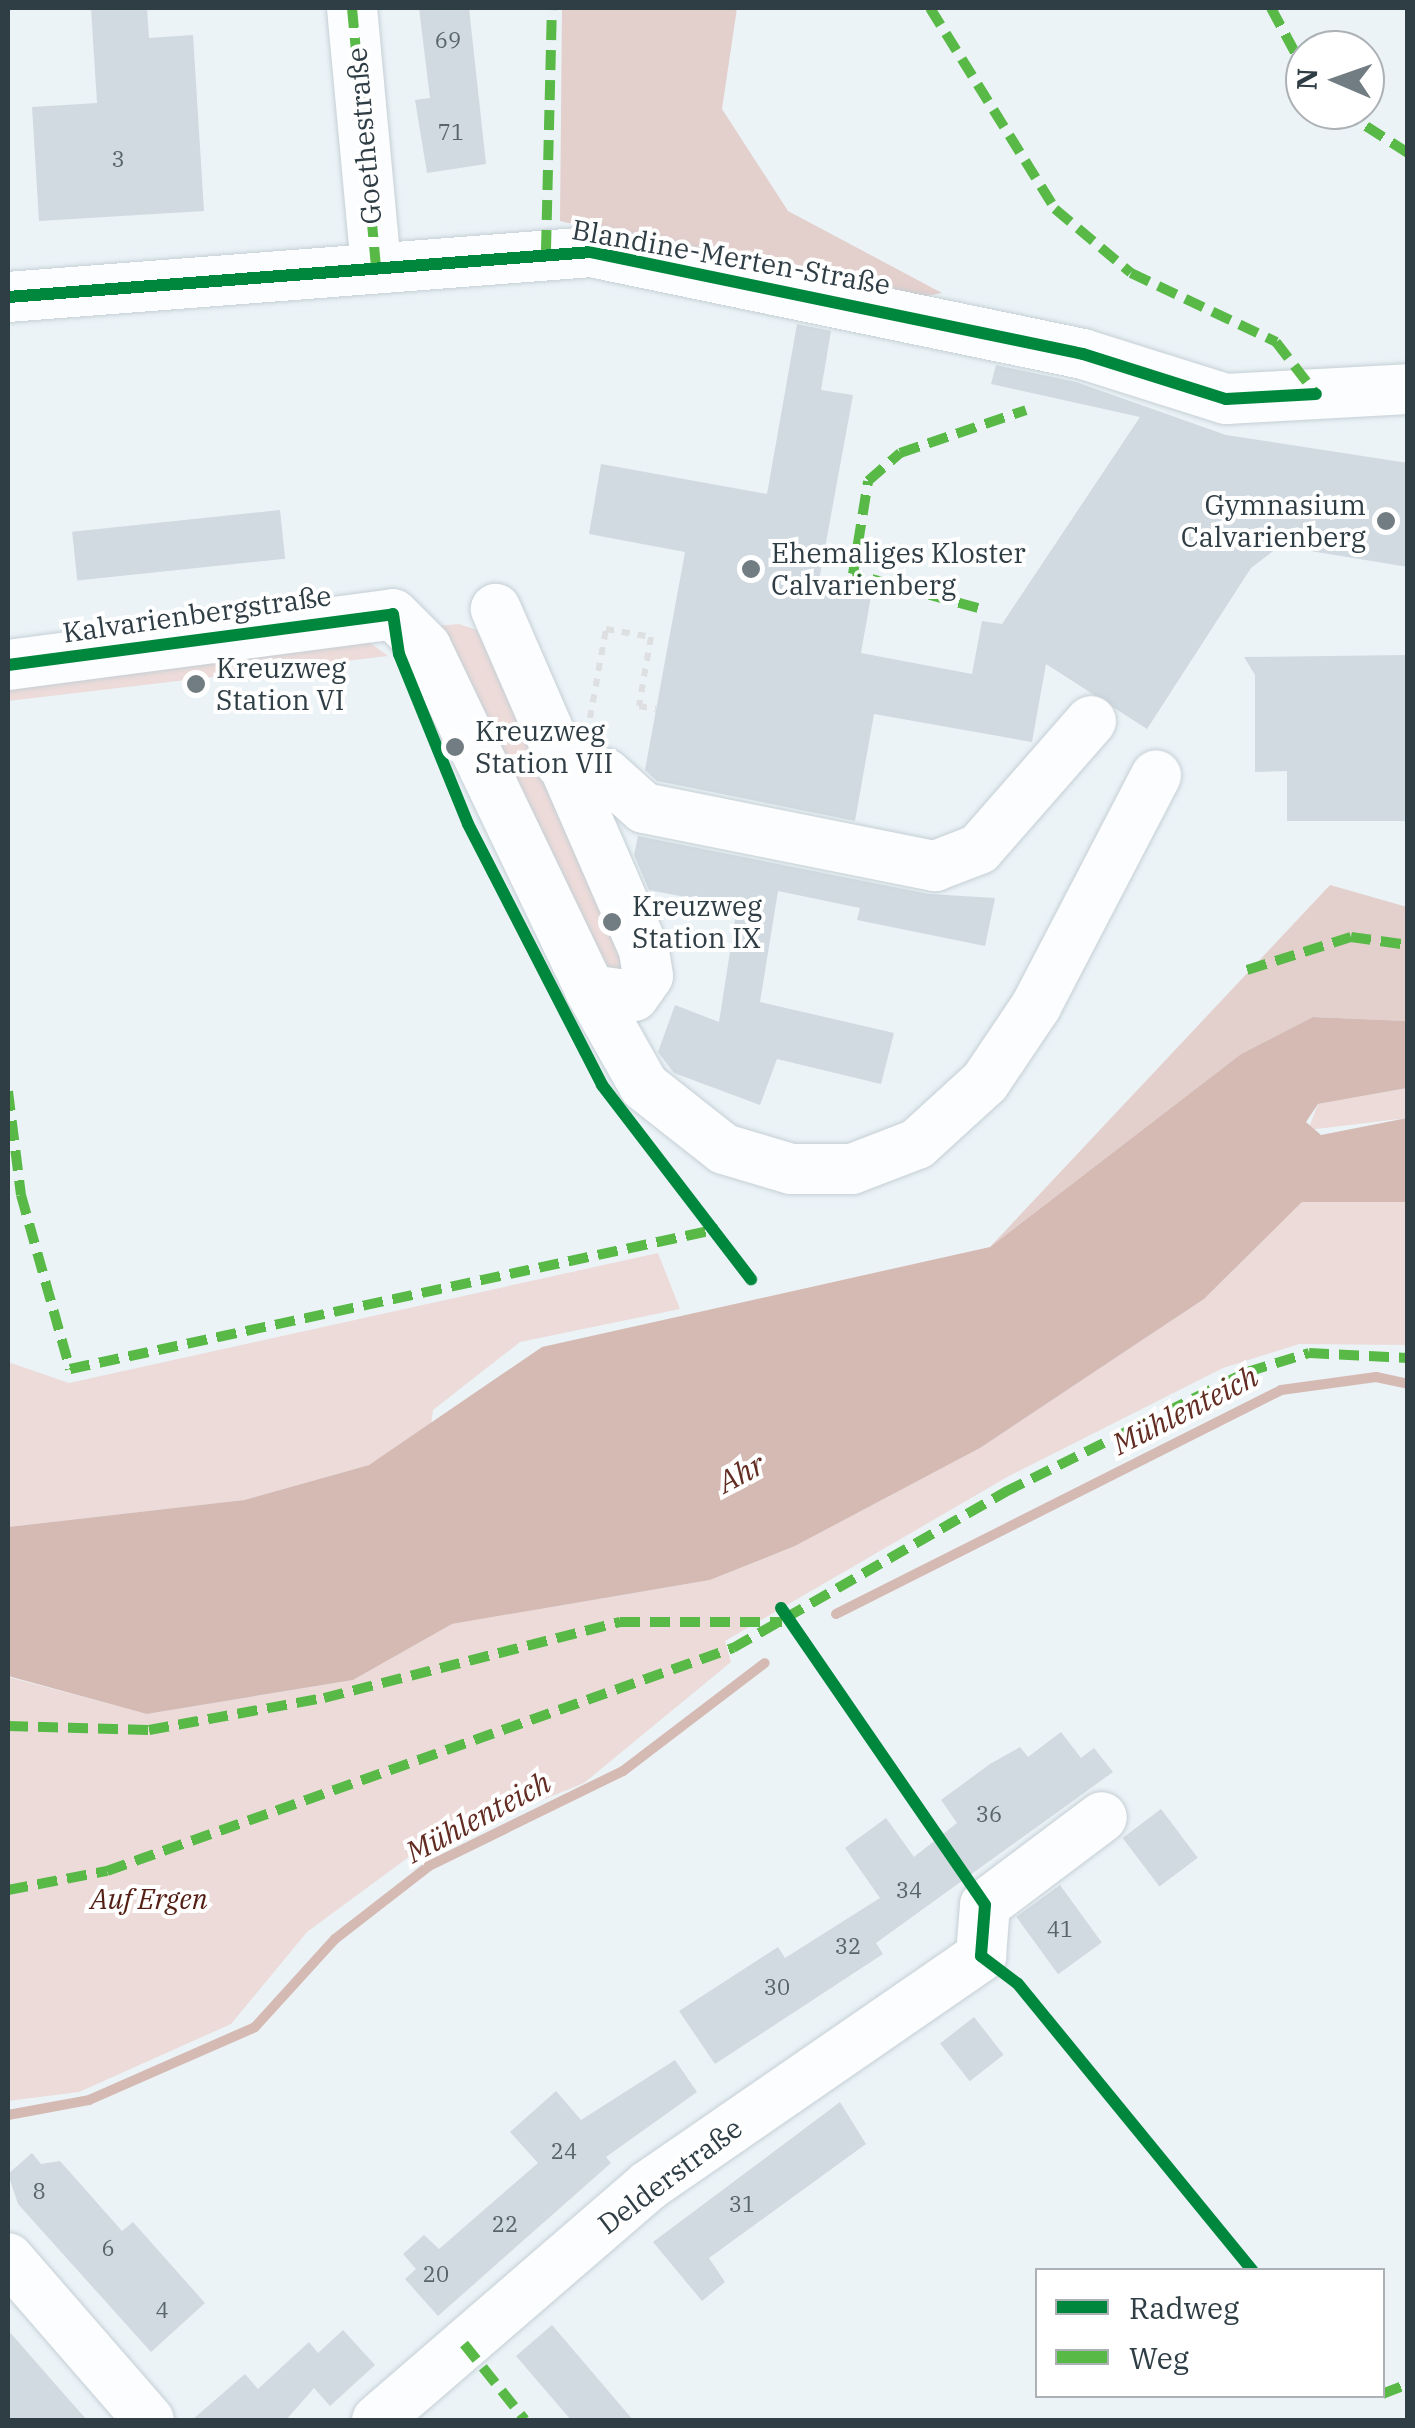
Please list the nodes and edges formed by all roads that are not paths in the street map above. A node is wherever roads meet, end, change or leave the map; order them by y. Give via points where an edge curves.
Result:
1 (352, 8) edge
2 (376, 265) junction
3 (8, 297) edge
4 (1408, 389) edge
5 (496, 609) dead end
6 (8, 665) edge
7 (1090, 721) dead end
8 (574, 745) junction
9 (1156, 775) dead end
10 (590, 990) junction
11 (1102, 1817) dead end
12 (8, 2258) edge
13 (149, 2420) edge
14 (377, 2420) edge

1 - 2 street, Goethestraße
2 - 3 street, Blandine-Merten-Straße
2 - 4 street, Blandine-Merten-Straße via 591,252 1083,354 1226,399
5 - 8 street
6 - 10 street, Kalvarienbergstraße via 393,614 426,647
7 - 8 street via 979,849 936,866 644,808
8 - 10 street via 648,976 634,996
9 - 10 street via 1036,1006 984,1082 917,1144 852,1168 792,1169 724,1148 644,1086
11 - 14 street, Delderstraße via 986,1905 981,1956 648,2186
12 - 13 street

